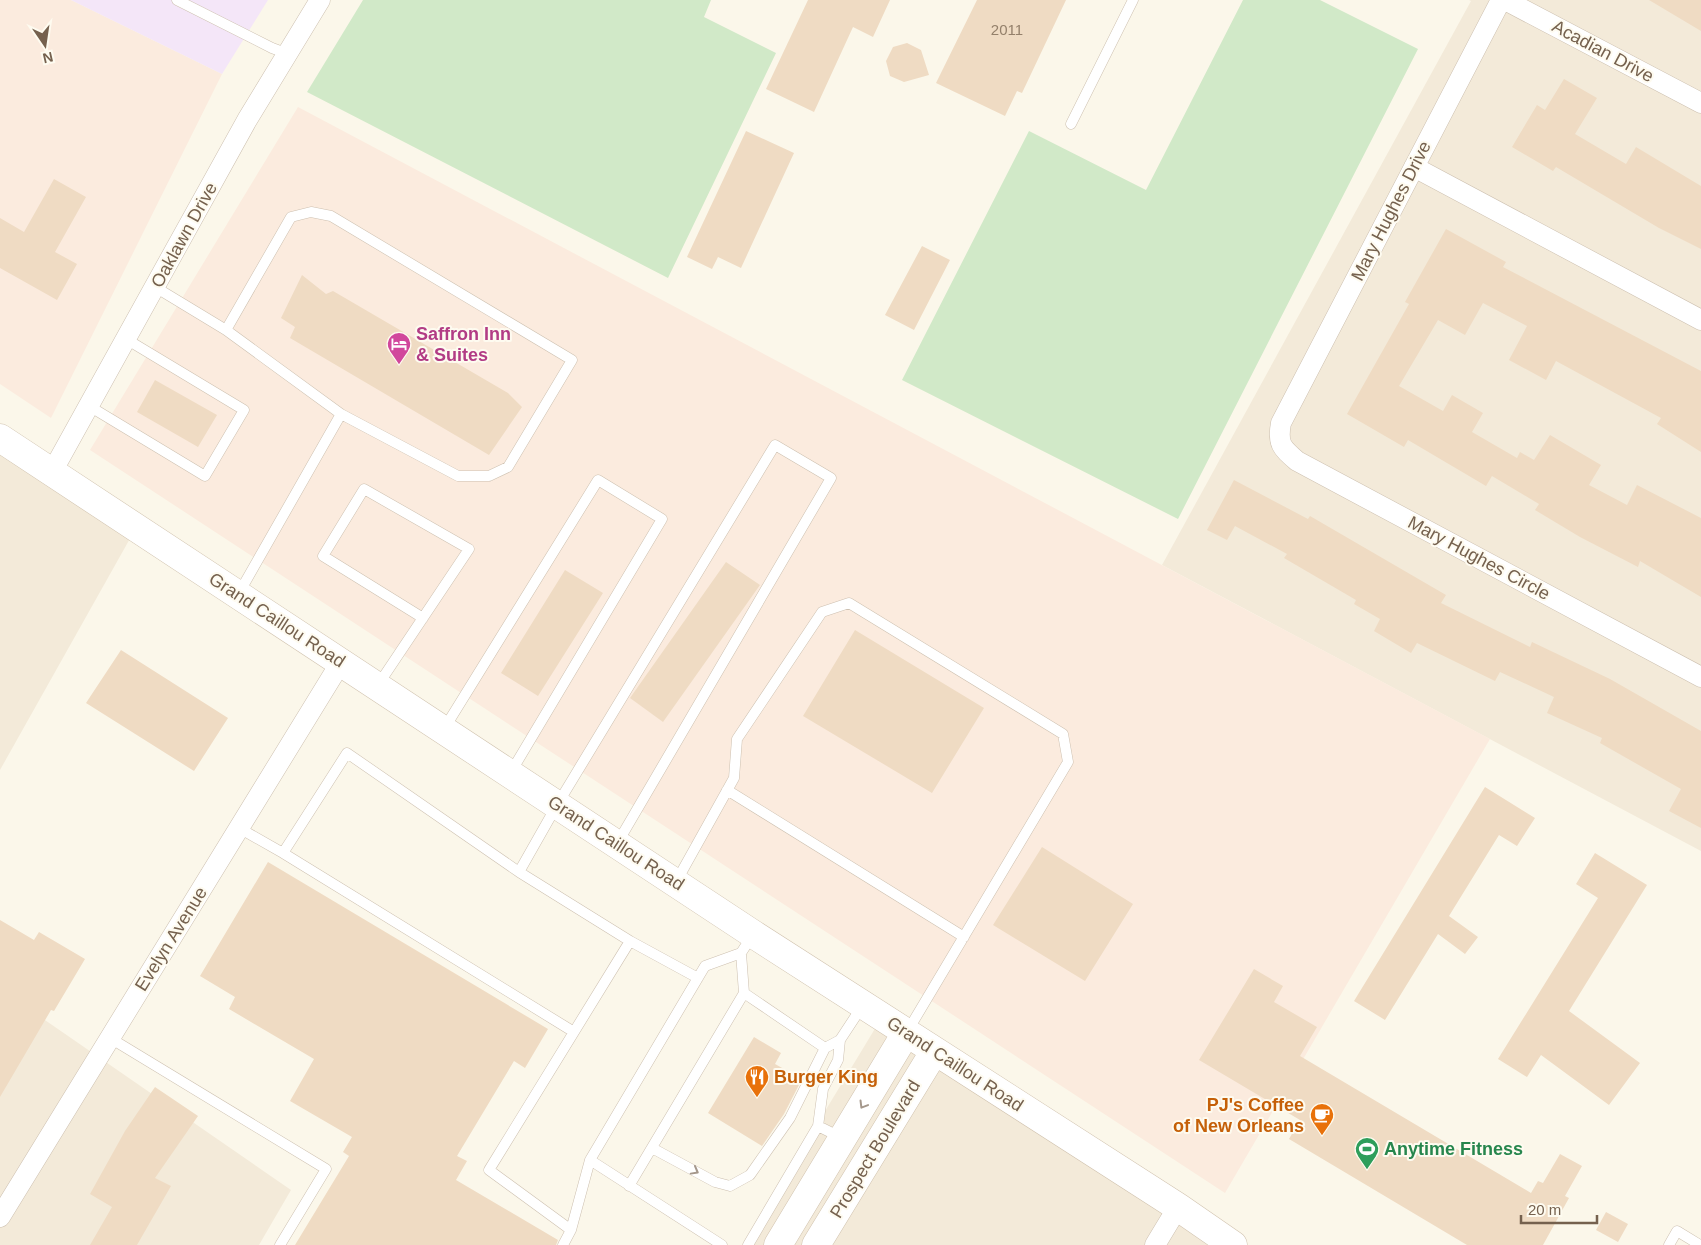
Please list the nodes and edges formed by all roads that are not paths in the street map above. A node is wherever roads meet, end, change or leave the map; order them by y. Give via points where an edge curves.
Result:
1 (177, 0) edge
2 (320, 0) edge
3 (1133, 0) edge
4 (1503, 0) edge
5 (288, 54) junction
6 (1701, 103) edge
7 (1071, 124) dead end
8 (1414, 167) junction
9 (155, 287) junction
10 (1701, 320) edge
11 (226, 330) junction
12 (126, 339) junction
13 (89, 406) junction
14 (340, 414) junction
15 (1281, 422) joint
16 (0, 438) edge
17 (52, 472) junction
18 (238, 594) junction
19 (423, 618) junction
20 (341, 662) junction
21 (1701, 677) edge
22 (378, 686) junction
23 (443, 729) junction
24 (511, 773) junction
25 (727, 790) junction
26 (557, 805) junction
27 (239, 828) junction
28 (617, 843) junction
29 (283, 853) junction
30 (519, 872) junction
31 (676, 882) junction
32 (964, 937) junction
33 (630, 941) junction
34 (747, 944) junction
35 (698, 978) junction
36 (744, 993) junction
37 (863, 1005) junction
38 (574, 1032) junction
39 (906, 1033) junction
40 (110, 1038) junction
41 (840, 1040) junction
42 (825, 1048) junction
43 (934, 1052) junction
44 (818, 1126) junction
45 (842, 1138) junction
46 (652, 1148) junction
47 (590, 1160) junction
48 (629, 1186) junction
49 (1178, 1207) junction
50 (0, 1217) edge
51 (570, 1230) junction
52 (280, 1245) edge
53 (563, 1245) edge
54 (722, 1245) edge
55 (748, 1245) edge
56 (778, 1245) edge
57 (816, 1245) edge
58 (1155, 1245) edge
59 (1233, 1245) edge
60 (1669, 1245) edge
61 (1700, 1245) edge

1 - 5 lane
2 - 5 street, Oaklawn Drive
3 - 7 lane
4 - 6 street, Acadian Drive
4 - 8 street, Mary Hughes Drive
5 - 9 street, Oaklawn Drive
8 - 10 street
8 - 15 street, Mary Hughes Drive
9 - 11 lane
9 - 12 street, Oaklawn Drive
11 - 14 lane
11 - 14 lane via 291,216 311,212 331,216 572,360 508,467 490,476 458,476
12 - 13 street, Oaklawn Drive
12 - 13 lane via 244,410 204,476
13 - 17 street, Oaklawn Drive
14 - 18 lane
15 - 21 street, Mary Hughes Circle via 1278,435 1283,448 1297,461
16 - 17 main road, Grand Caillou Road
17 - 18 main road, Grand Caillou Road
18 - 20 main road, Grand Caillou Road
19 - 19 lane via 469,548 364,489 323,556
19 - 22 lane
20 - 22 main road, Grand Caillou Road
20 - 27 street, Evelyn Avenue
22 - 23 main road, Grand Caillou Road
23 - 24 main road, Grand Caillou Road
23 - 24 lane via 598,480 662,519
24 - 26 main road, Grand Caillou Road
25 - 31 lane
25 - 32 lane
25 - 32 lane via 734,778 737,739 822,612 849,603 1063,734 1068,762
26 - 28 main road, Grand Caillou Road
26 - 28 lane via 775,445 831,478
26 - 30 lane
27 - 29 lane
27 - 40 street, Evelyn Avenue
28 - 31 main road, Grand Caillou Road
29 - 30 lane via 347,753
29 - 38 lane
30 - 33 lane
31 - 34 main road, Grand Caillou Road
32 - 39 lane
33 - 35 lane
33 - 38 lane
34 - 35 lane via 705,966
34 - 36 lane
34 - 37 main road, Grand Caillou Road
35 - 47 lane
36 - 42 lane
36 - 46 lane
37 - 39 main road, Grand Caillou Road
37 - 41 lane
38 - 51 lane via 489,1170
39 - 43 main road, Grand Caillou Road
39 -> 45 main road, Prospect Boulevard
40 - 50 street, Evelyn Avenue
40 - 52 lane via 326,1169
41 - 42 lane
41 - 44 lane via 838,1060 823,1089
46 -> 42 lane via 715,1182 730,1186 750,1175 790,1118
43 - 49 main road, Grand Caillou Road
43 - 57 main road, Prospect Boulevard
44 - 45 lane
44 - 55 lane
45 - 56 main road, Prospect Boulevard
46 - 48 lane
47 - 48 lane
47 - 51 lane
48 - 54 lane
49 - 58 street
49 - 59 main road, Grand Caillou Road
51 - 53 lane
60 - 61 lane via 1677,1231

